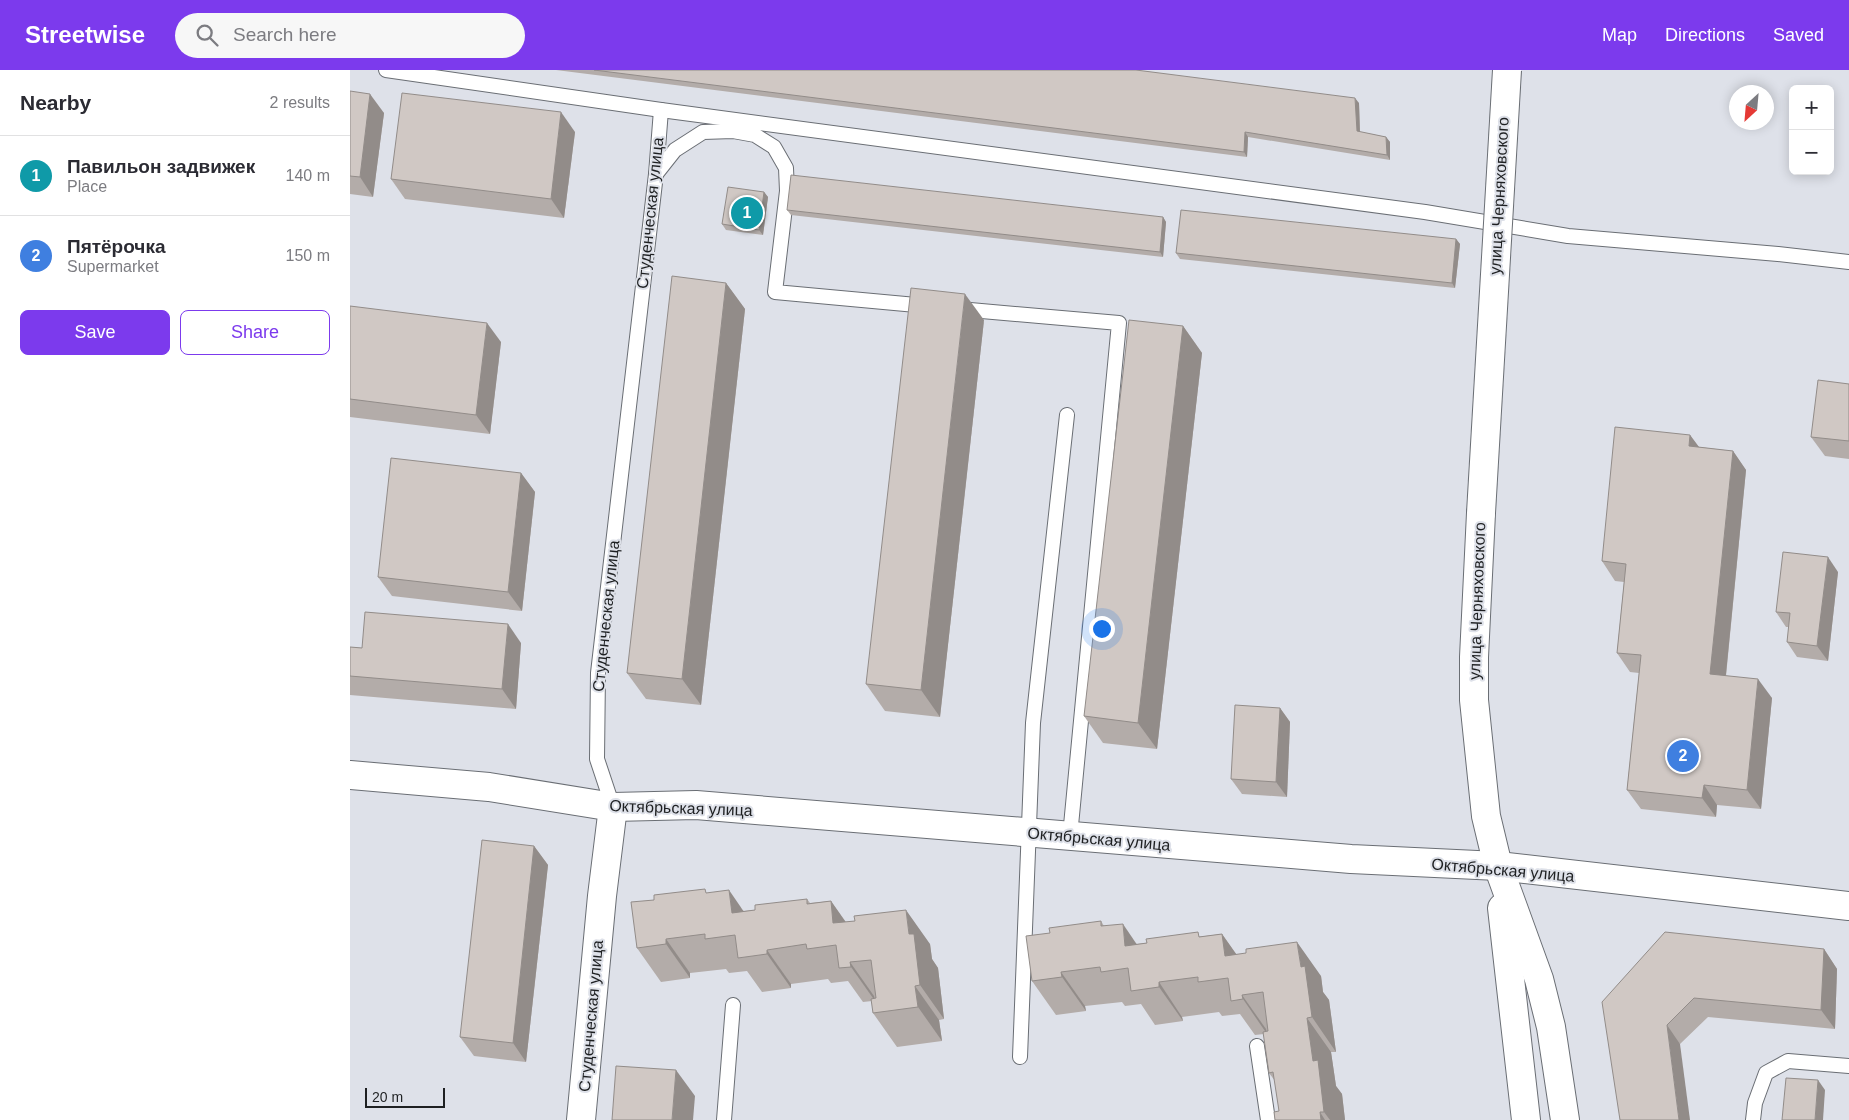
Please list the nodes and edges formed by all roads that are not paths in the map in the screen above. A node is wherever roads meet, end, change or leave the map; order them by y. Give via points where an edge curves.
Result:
1 (386, 70) edge
2 (1507, 70) edge
3 (661, 110) junction
4 (656, 174) junction
5 (1849, 262) edge
6 (1067, 415) dead end
7 (350, 775) edge
8 (613, 807) junction
9 (1030, 833) junction
10 (1070, 836) junction
11 (1498, 866) junction
12 (1849, 906) edge
13 (733, 1005) dead end
14 (1257, 1046) dead end
15 (1020, 1057) dead end
16 (1849, 1066) edge
17 (582, 1120) edge
18 (724, 1120) edge
19 (1268, 1120) edge
20 (1526, 1120) edge
21 (1565, 1120) edge
22 (1753, 1120) edge

1 - 3 lane
2 - 11 street, улица Черняховского, bridge via 1474,657 1474,700 1486,816
3 - 4 lane, Студенческая улица
3 - 5 lane via 1425,212 1568,236
4 - 8 lane, Студенческая улица via 598,673 597,759
4 - 10 lane via 675,150 703,132 733,131 755,135 774,147 786,168 787,191 775,292 1119,323
6 - 9 lane via 1033,723
7 - 8 street, Октябрьская улица via 489,787
8 - 9 street, Октябрьская улица via 696,805
8 - 17 street, Студенческая улица
9 - 10 street, Октябрьская улица
9 - 15 lane
10 - 11 street, Октябрьская улица via 1351,859
11 - 12 street, Октябрьская улица
11 - 20 street
11 - 21 street, улица Черняховского via 1539,979 1551,1027
13 - 18 lane
14 - 19 lane
16 - 22 lane via 1788,1061 1766,1073 1755,1103

